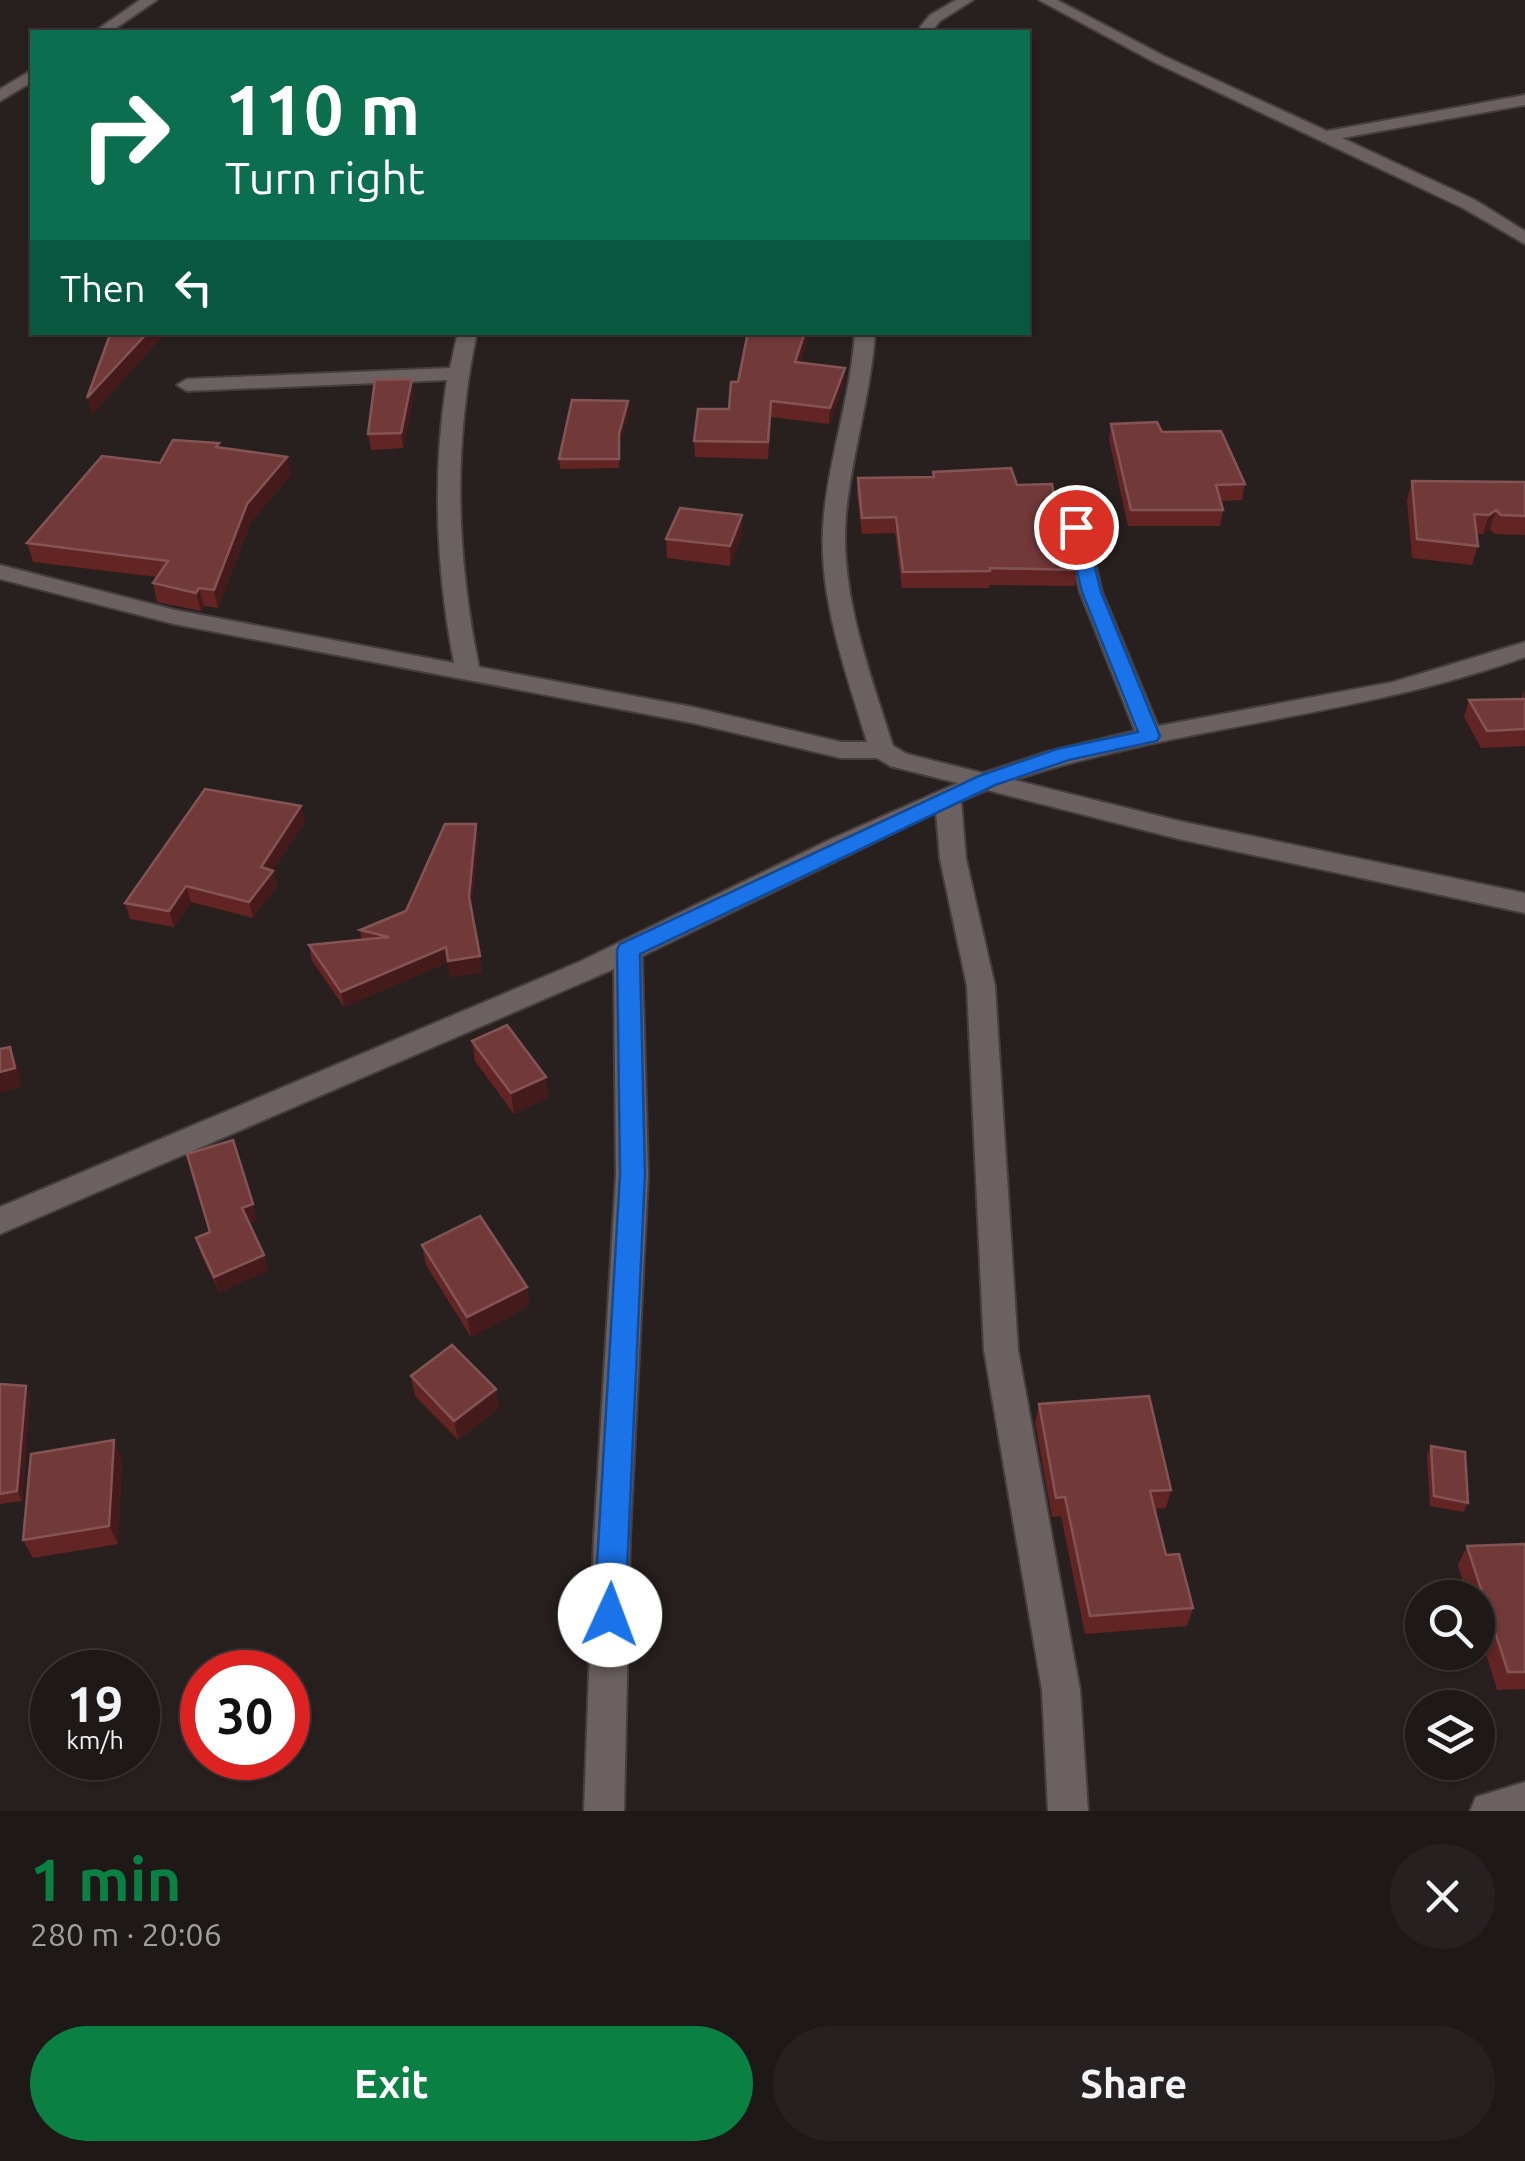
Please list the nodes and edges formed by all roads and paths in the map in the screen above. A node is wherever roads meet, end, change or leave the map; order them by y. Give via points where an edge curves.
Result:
1 (150, 0) edge
2 (966, 0) edge
3 (1046, 0) edge
4 (104, 30) edge
5 (926, 30) edge
6 (30, 76) edge
7 (0, 96) edge
8 (1525, 100) edge
9 (1296, 121) junction
10 (1395, 124) junction
11 (1328, 136) junction
12 (1525, 238) edge
13 (467, 335) edge
14 (865, 335) edge
15 (459, 374) junction
16 (187, 386) dead end
17 (1068, 495) dead end
18 (0, 572) edge
19 (1525, 649) edge
20 (468, 672) junction
21 (1150, 736) junction
22 (882, 750) junction
23 (987, 780) junction
24 (948, 799) junction
25 (1525, 903) edge
26 (628, 950) junction
27 (0, 1221) edge
28 (1525, 1802) edge
29 (604, 1811) edge
30 (1068, 1811) edge
31 (1490, 1811) edge

1 - 4 street
2 - 5 street
3 - 9 street
6 - 7 street
8 - 10 street
9 - 10 street
9 - 11 street
10 - 11 street
11 - 12 street
13 - 15 street
14 - 22 street via 835,520 841,603
15 - 16 street
15 - 20 street via 449,452 450,550
17 - 21 street via 1091,592
18 - 20 street via 174,617
19 - 21 street via 1484,666 1332,702
20 - 22 street via 841,750
21 - 23 street via 1064,754
22 - 23 street
23 - 24 street
23 - 25 street via 1179,830
24 - 26 street
24 - 30 street via 981,986 1002,1350 1061,1690
26 - 27 street
26 - 29 street via 632,1174
28 - 31 street

